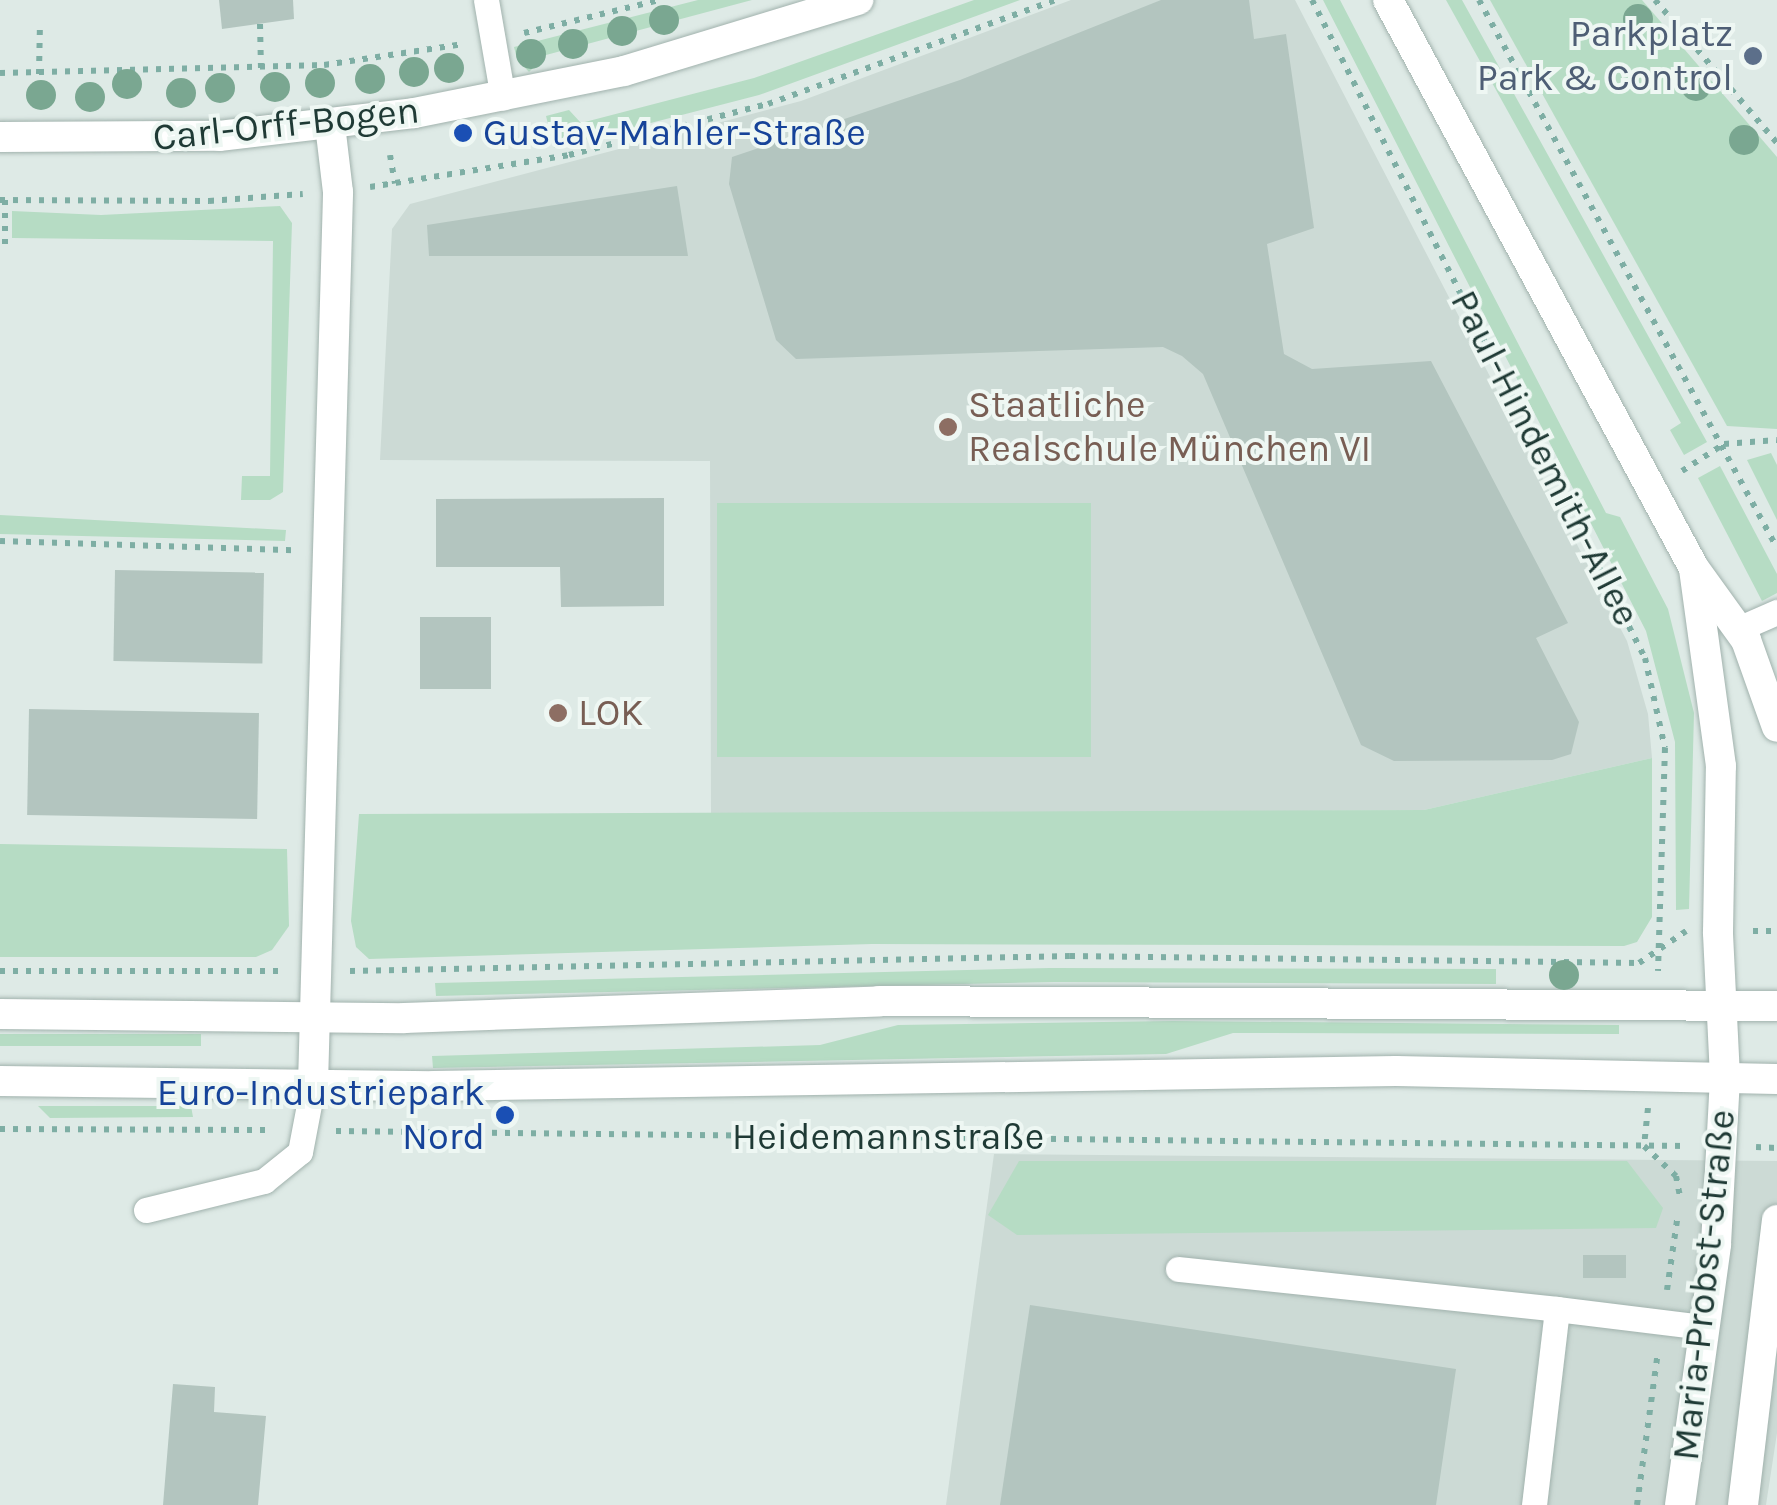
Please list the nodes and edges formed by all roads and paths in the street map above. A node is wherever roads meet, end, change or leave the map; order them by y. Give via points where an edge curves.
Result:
1 (486, 0) edge
2 (659, 0) edge
3 (858, 0) edge
4 (1056, 0) edge
5 (1312, 0) edge
6 (1388, 0) edge
7 (1478, 0) edge
8 (1655, 0) edge
9 (40, 24) dead end
10 (260, 24) dead end
11 (493, 40) junction
12 (261, 68) junction
13 (0, 74) edge
14 (39, 74) junction
15 (504, 98) junction
16 (330, 126) junction
17 (0, 136) edge
18 (1777, 144) edge
19 (390, 155) dead end
20 (395, 184) junction
21 (338, 192) junction
22 (2, 200) edge
23 (5, 250) dead end
24 (1777, 440) edge
25 (1724, 444) junction
26 (1653, 490) junction
27 (0, 542) edge
28 (1777, 548) edge
29 (328, 552) junction
30 (1694, 568) junction
31 (1777, 612) edge
32 (1738, 629) junction
33 (1777, 728) edge
34 (1661, 947) dead end
35 (1722, 1005) junction
36 (1777, 1006) edge
37 (0, 1014) edge
38 (315, 1017) junction
39 (1725, 1076) junction
40 (1777, 1079) edge
41 (0, 1081) edge
42 (313, 1084) junction
43 (0, 1129) edge
44 (308, 1130) junction
45 (1724, 1146) junction
46 (1777, 1148) edge
47 (146, 1210) dead end
48 (1777, 1220) edge
49 (1178, 1269) dead end
50 (1557, 1309) junction
51 (1704, 1327) junction
52 (1534, 1505) edge
53 (1680, 1505) edge
54 (1743, 1505) edge

1 - 11 lane
2 - 11 path, Carl-Orff-Bogen
3 - 15 street, Carl-Orff-Bogen via 624,71
4 - 20 path via 768,104 569,155
5 - 34 path, Paul-Hindemith-Allee via 1645,658 1664,748
6 - 26 street, Paul-Hindemith-Allee
7 - 25 path
8 - 18 path
9 - 14 path
10 - 12 path
11 - 12 path, Carl-Orff-Bogen
11 - 15 lane
12 - 14 path, Carl-Orff-Bogen
13 - 14 path, Carl-Orff-Bogen
15 - 16 street, Carl-Orff-Bogen
16 - 17 street, Carl-Orff-Bogen via 219,136
16 - 21 street
19 - 20 path
20 - 21 path
21 - 22 path via 209,202
21 - 29 street
22 - 23 path
24 - 25 path
25 - 26 path
25 - 28 path
26 - 30 street, Paul-Hindemith-Allee
27 - 29 path
29 - 38 street
30 - 32 street, Paul-Hindemith-Allee
30 - 35 street, Paul-Hindemith-Allee via 1721,766
31 - 32 lane
32 - 33 street, Paul-Hindemith-Allee
35 - 36 street
35 - 38 street via 879,1001
35 - 39 street, Maria-Probst-Straße
37 - 38 street
38 - 42 street
39 - 40 street, Heidemannstraße
39 - 42 street, Heidemannstraße via 1396,1071
39 - 45 street, Maria-Probst-Straße
41 - 42 street, Heidemannstraße
42 - 44 lane
43 - 44 path, Heidemannstraße
44 - 45 path, Heidemannstraße
44 - 47 lane via 300,1152 264,1181
45 - 46 path, Heidemannstraße
45 - 51 street, Maria-Probst-Straße
48 - 54 street, Maria-Probst-Straße
49 - 50 lane
50 - 51 lane
50 - 52 lane
51 - 53 street, Maria-Probst-Straße

